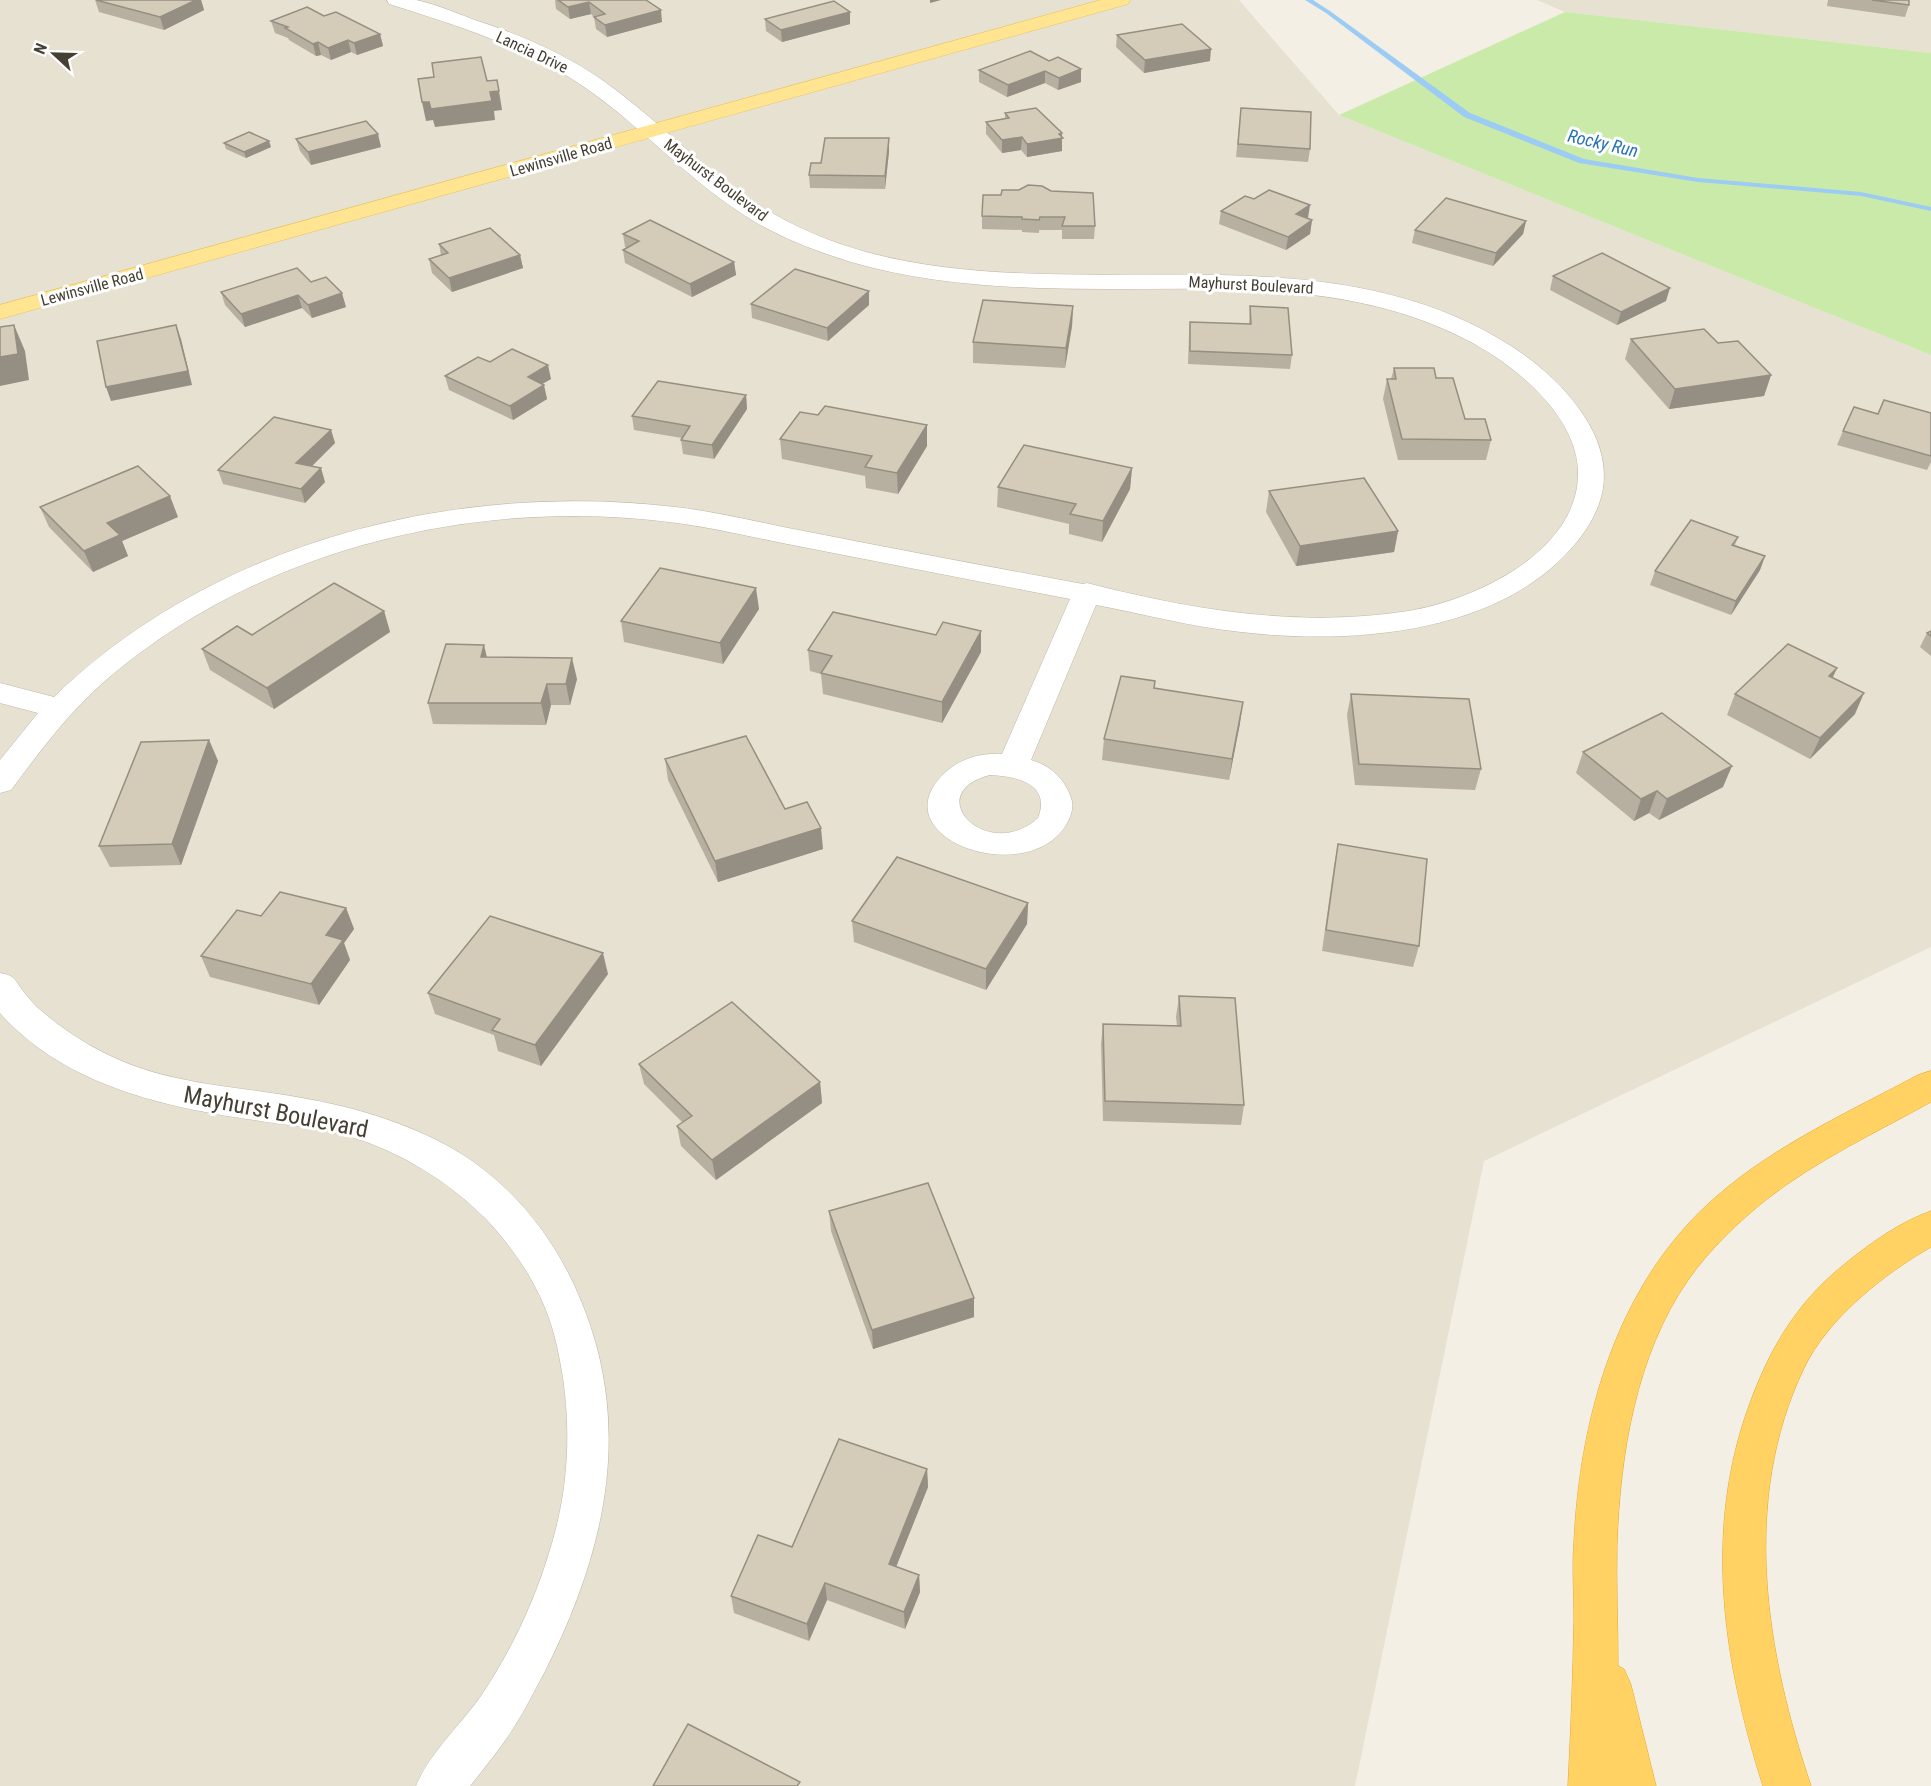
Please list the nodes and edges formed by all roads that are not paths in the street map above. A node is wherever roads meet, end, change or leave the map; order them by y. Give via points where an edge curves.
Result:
1 (396, 0) edge
2 (1121, 0) edge
3 (653, 132) junction
4 (0, 312) edge
5 (1087, 592) junction
6 (0, 693) edge
7 (57, 708) junction
8 (1013, 765) dead end
9 (0, 782) edge
10 (0, 986) edge
11 (1931, 1085) edge
12 (1931, 1227) edge
13 (1596, 1616) junction
14 (440, 1786) edge
15 (1592, 1786) edge
16 (1632, 1786) edge
17 (1787, 1786) edge

1 - 3 street, Lancia Drive via 497,34 567,67
2 - 3 main road, Lewinsville Road
3 - 4 main road, Lewinsville Road
3 - 5 street, Mayhurst Boulevard via 764,219 812,241 891,264 995,278 1285,284 1378,299 1423,312 1496,346 1526,368 1552,391 1572,417 1585,444 1591,471 1587,500 1574,529 1552,555 1521,578 1443,612 1395,622 1289,628 1237,623
5 - 7 street, Mayhurst Boulevard via 678,515 580,508 495,512 396,528 275,567 170,620 121,653
5 - 8 street
6 - 7 street
7 - 9 street, Mayhurst Boulevard via 23,747
10 - 14 street, Mayhurst Boulevard via 39,1030 84,1060 141,1084 190,1097 323,1116 383,1132 438,1158 484,1191 525,1233 557,1285 579,1347 589,1405 586,1481 571,1552 544,1627 494,1717
11 - 13 highway via 1830,1137 1763,1181 1692,1246 1665,1280 1637,1334 1618,1391 1603,1459 1596,1532
12 - 17 highway via 1858,1274 1824,1309 1791,1355 1768,1405 1753,1457 1745,1518 1745,1588 1754,1667 1770,1740
13 - 15 highway
13 - 16 highway via 1614,1719

